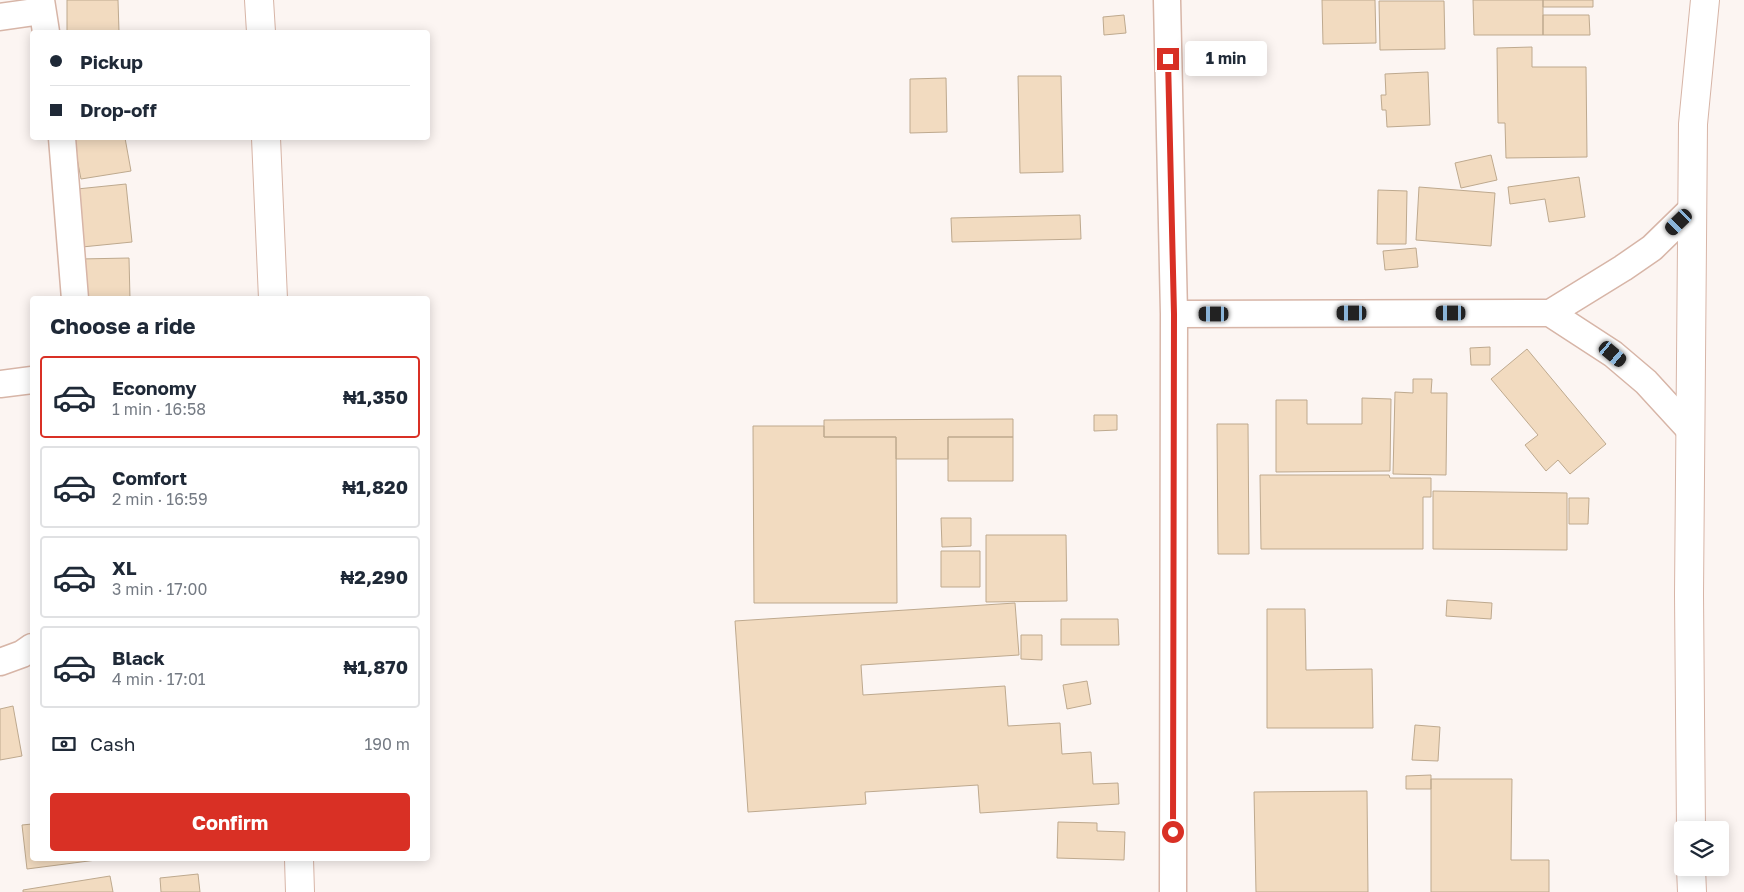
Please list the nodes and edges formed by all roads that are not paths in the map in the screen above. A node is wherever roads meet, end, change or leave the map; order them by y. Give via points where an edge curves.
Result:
1 (260, 0) edge
2 (1167, 0) edge
3 (1705, 0) edge
4 (43, 14) edge
5 (0, 17) edge
6 (261, 30) edge
7 (62, 140) edge
8 (266, 140) edge
9 (1692, 209) junction
10 (75, 296) edge
11 (273, 296) edge
12 (1550, 313) junction
13 (1174, 314) junction
14 (30, 380) edge
15 (0, 384) edge
16 (1690, 430) junction
17 (30, 648) edge
18 (0, 662) edge
19 (1691, 821) edge
20 (299, 861) edge
21 (1691, 876) edge
22 (300, 892) edge
23 (1173, 892) edge
24 (1692, 892) edge

1 - 6 street
2 - 13 street
3 - 9 street via 1693,124
4 - 5 street
7 - 10 street
8 - 11 street
9 - 12 street via 1652,248
9 - 16 street
12 - 13 street
12 - 16 street via 1613,354 1646,382
13 - 23 street
14 - 15 street
16 - 19 street
17 - 18 street
20 - 22 street
21 - 24 street

